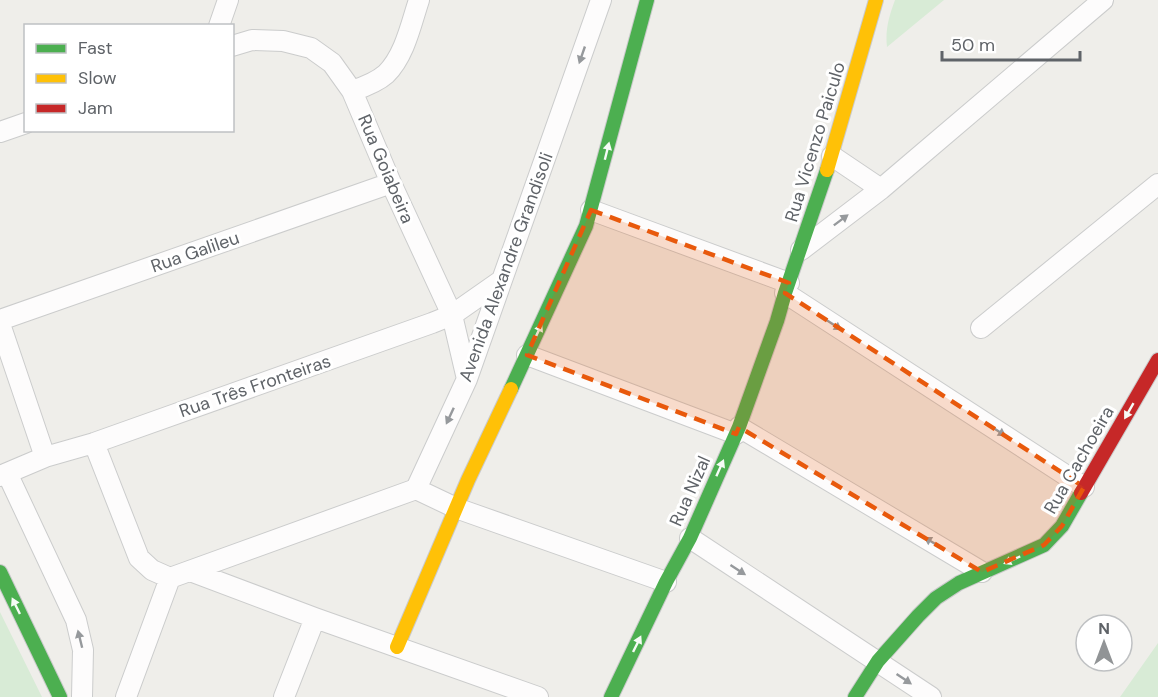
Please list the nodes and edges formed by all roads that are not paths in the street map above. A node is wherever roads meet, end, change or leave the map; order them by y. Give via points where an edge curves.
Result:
1 (228, 0) edge
2 (419, 0) edge
3 (601, 0) edge
4 (647, 0) edge
5 (876, 0) edge
6 (1103, 0) edge
7 (220, 24) edge
8 (234, 45) edge
9 (352, 91) junction
10 (24, 124) edge
11 (0, 132) edge
12 (832, 156) junction
13 (391, 183) junction
14 (1158, 184) edge
15 (881, 189) junction
16 (591, 210) junction
17 (801, 250) junction
18 (502, 280) junction
19 (787, 288) junction
20 (452, 315) junction
21 (0, 322) edge
22 (981, 328) dead end
23 (527, 355) junction
24 (1158, 360) edge
25 (467, 379) junction
26 (737, 430) junction
27 (94, 443) junction
28 (45, 457) junction
29 (3, 474) edge
30 (1084, 487) junction
31 (416, 489) junction
32 (456, 508) junction
33 (690, 538) junction
34 (190, 571) junction
35 (0, 572) edge
36 (982, 573) junction
37 (170, 578) junction
38 (666, 582) junction
39 (315, 618) junction
40 (397, 647) junction
41 (878, 661) junction
42 (60, 697) edge
43 (82, 697) edge
44 (126, 697) edge
45 (284, 697) edge
46 (538, 697) edge
47 (611, 697) edge
48 (855, 697) edge
49 (931, 697) edge

1 - 7 street
2 - 9 street via 396,61 386,74
3 -> 18 street, Avenida Alexandre Grandisoli
16 -> 4 street
5 - 12 street, Rua Vicenzo Paiculo
6 - 15 street
8 - 9 street, Rua Goiabeira via 252,40 283,41 311,48 332,63
9 - 13 street, Rua Goiabeira
10 - 11 street
12 - 15 street
12 - 17 street, Rua Vicenzo Paiculo
13 - 20 street, Rua Goiabeira
13 - 21 street, Rua Galileu
14 - 22 street
17 -> 15 street
16 - 19 street
23 -> 16 street
17 - 19 street, Rua Vicenzo Paiculo
18 - 20 street, Rua Três Fronteiras
18 - 25 street, Avenida Alexandre Grandisoli
19 - 26 street, Rua Nizal
19 -> 30 street
20 - 25 street, Rua Goiabeira
20 - 27 street, Rua Três Fronteiras
21 - 28 street
23 - 26 street
23 - 32 street
24 -> 30 street, Rua Cachoeira
25 -> 31 street, Avenida Alexandre Grandisoli
33 -> 26 street, Rua Nizal
36 -> 26 street
27 - 28 street, Rua Três Fronteiras
27 - 37 street via 139,558 152,570
28 - 29 street, Rua Três Fronteiras
43 -> 29 street via 83,650 76,620
30 -> 36 street, Rua Cachoeira via 1062,526 1044,545
31 - 32 street
31 - 34 street
32 - 38 street
32 - 40 street
33 - 38 street, Rua Nizal
33 -> 41 street
34 - 37 street
34 - 39 street
42 -> 35 street
36 - 41 street, Rua Cachoeira via 936,598
37 - 44 street
47 -> 38 street, Rua Nizal
39 - 40 street
39 - 45 street
40 - 46 street
41 - 48 street, Rua Cachoeira
41 -> 49 street

